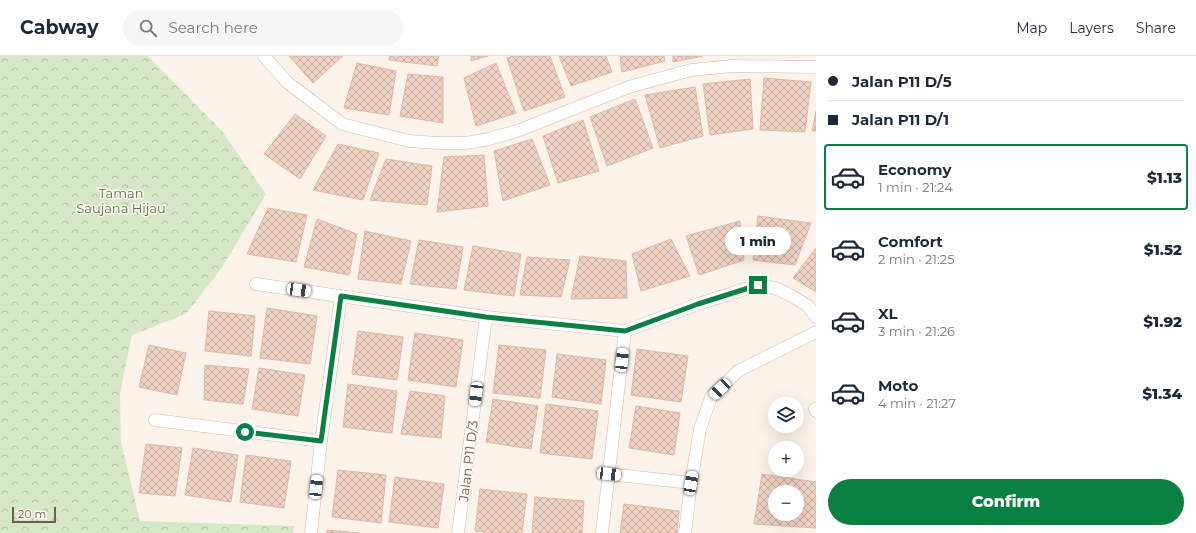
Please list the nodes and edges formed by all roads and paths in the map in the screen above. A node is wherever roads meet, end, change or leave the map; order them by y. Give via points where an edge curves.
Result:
1 (264, 56) edge
2 (816, 67) edge
3 (256, 284) dead end
4 (341, 296) junction
5 (486, 317) junction
6 (816, 317) edge
7 (625, 331) junction
8 (816, 332) edge
9 (155, 420) dead end
10 (321, 441) junction
11 (609, 474) junction
12 (691, 483) junction
13 (311, 533) edge
14 (458, 533) edge
15 (602, 533) edge
16 (685, 533) edge

1 - 2 street via 287,82 342,124 409,142 437,143 466,143 517,131 629,87 691,70 732,66
3 - 4 street
4 - 5 street
4 - 10 street
5 - 7 street
5 - 14 street, Jalan P11 D/3
6 - 7 street via 808,306 790,295 775,288 758,285
7 - 11 street
8 - 12 street via 738,371 711,397 700,429
9 - 10 street
10 - 13 street
11 - 12 street
11 - 15 street
12 - 16 street

